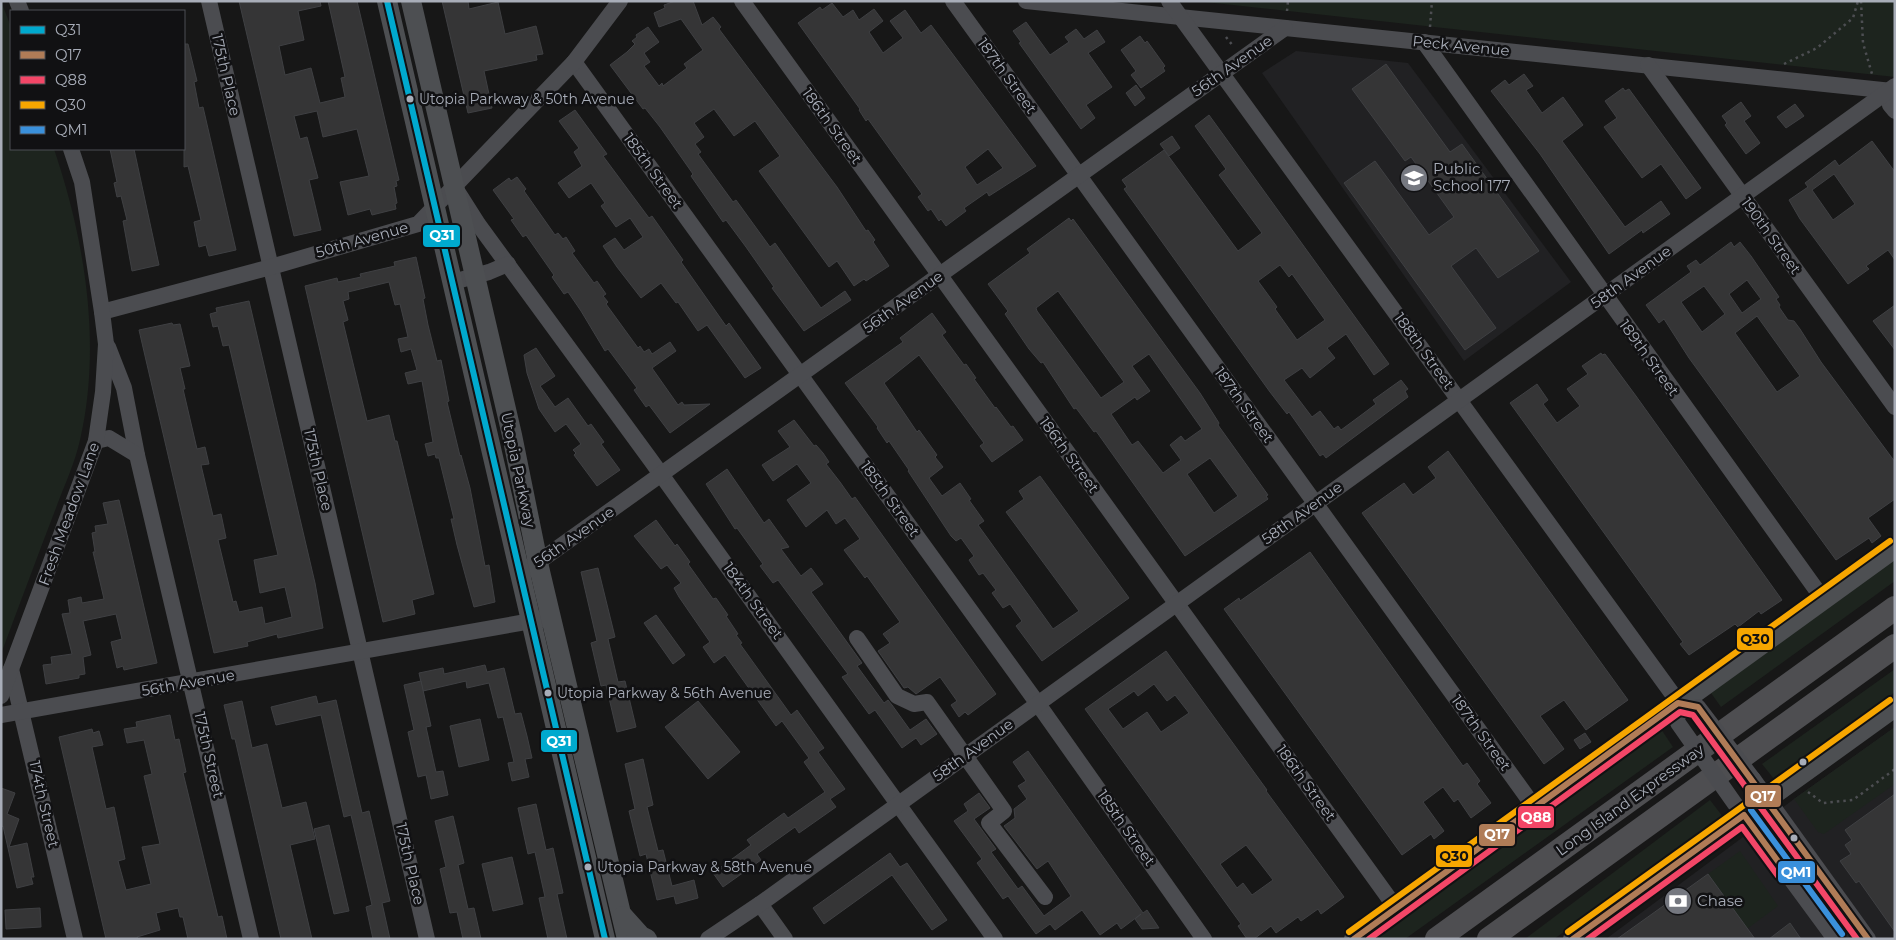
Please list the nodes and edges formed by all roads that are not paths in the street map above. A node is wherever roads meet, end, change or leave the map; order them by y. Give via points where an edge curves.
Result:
1 (209, 1) edge
2 (387, 1) edge
3 (411, 1) edge
4 (620, 1) edge
5 (742, 1) edge
6 (954, 1) edge
7 (1026, 1) edge
8 (1169, 1) edge
9 (1180, 17) junction
10 (1285, 28) junction
11 (1424, 42) junction
12 (574, 62) junction
13 (1648, 65) junction
14 (1222, 73) junction
15 (1892, 89) edge
16 (1895, 111) edge
17 (72, 150) edge
18 (1078, 175) junction
19 (453, 186) junction
20 (1742, 195) junction
21 (435, 204) junction
22 (508, 264) junction
23 (271, 267) junction
24 (939, 275) junction
25 (474, 276) junction
26 (453, 282) junction
27 (1605, 296) junction
28 (102, 312) junction
29 (106, 344) junction
30 (800, 375) junction
31 (1459, 399) junction
32 (1895, 407) edge
33 (96, 441) junction
34 (137, 455) junction
35 (662, 476) junction
36 (1315, 503) junction
37 (1895, 548) edge
38 (538, 562) junction
39 (521, 574) junction
40 (1823, 599) junction
41 (1176, 604) junction
42 (1895, 608) edge
43 (552, 617) junction
44 (532, 621) junction
45 (857, 638) dead end
46 (1895, 646) edge
47 (361, 652) junction
48 (11, 669) junction
49 (192, 682) junction
50 (1, 696) edge
51 (1678, 702) junction
52 (1038, 704) junction
53 (1895, 707) edge
54 (23, 713) junction
55 (1, 715) edge
56 (964, 757) junction
57 (1767, 798) junction
58 (899, 804) junction
59 (1535, 808) junction
60 (1739, 809) junction
61 (1045, 897) dead end
62 (760, 904) junction
63 (1396, 908) junction
64 (621, 913) junction
65 (75, 939) edge
66 (251, 939) edge
67 (427, 939) edge
68 (605, 939) edge
69 (626, 939) edge
70 (646, 939) edge
71 (708, 939) edge
72 (785, 939) edge
73 (995, 939) edge
74 (1204, 939) edge
75 (1354, 939) edge
76 (1437, 939) edge
77 (1489, 939) edge
78 (1574, 939) edge
79 (1835, 939) edge
80 (1868, 939) edge

1 - 23 street, 175th Place
2 - 21 main road, Utopia Parkway
3 - 19 main road, Utopia Parkway
4 - 12 street, 50th Avenue
5 - 24 street, 186th Street
6 - 18 street, 187th Street
7 - 9 street, Peck Avenue
8 - 9 street, 188th Street
9 - 10 street, Peck Avenue
9 - 14 street, 188th Street
10 - 11 street, Peck Avenue
10 - 14 street, 56th Avenue
11 - 13 street, Peck Avenue
11 - 27 street, 189th Street
12 - 19 street, 50th Avenue
12 - 30 street, 185th Street
13 - 15 street, Peck Avenue
13 - 20 street, 190th Street
14 - 18 street, 56th Avenue
14 - 31 street, 188th Street
15 - 16 street via 1890,105
15 - 20 street, 58th Avenue
17 - 28 street, Fresh Meadow Lane via 82,182
18 - 24 street, 56th Avenue
18 - 36 street, 187th Street
19 - 21 street, 50th Avenue
19 - 22 street, 184th Street
19 - 25 main road, Utopia Parkway
20 - 27 street, 58th Avenue
20 - 32 street, 190th Street
21 - 23 street, 50th Avenue via 418,224
21 - 26 main road, Utopia Parkway
22 - 25 street
22 - 35 street, 184th Street
23 - 28 street, 50th Avenue
23 - 47 street, 175th Place
24 - 30 street, 56th Avenue
24 - 41 street, 186th Street
25 - 26 street
25 - 38 main road, Utopia Parkway
26 - 39 main road, Utopia Parkway
27 - 31 street, 58th Avenue
27 - 40 street, 189th Street
28 - 29 street, Fresh Meadow Lane
29 - 33 street, Fresh Meadow Lane
29 - 34 street, 175th Street via 124,388
30 - 35 street, 56th Avenue
30 - 52 street, 185th Street
31 - 36 street, 58th Avenue
31 - 51 street, 188th Street
33 - 34 street via 109,438
33 - 48 street, Fresh Meadow Lane
34 - 49 street, 175th Street
35 - 38 street, 56th Avenue
35 - 58 street, 184th Street
36 - 41 street, 58th Avenue
36 - 59 street, 187th Street
37 - 40 main road
38 - 39 street, 56th Avenue
38 - 43 main road, Utopia Parkway
39 - 44 main road, Utopia Parkway
40 - 51 main road
41 - 52 street, 58th Avenue
41 - 63 street, 186th Street
42 - 76 highway, Long Island Expressway
43 - 44 street, 56th Avenue
43 - 64 main road, Utopia Parkway
44 - 47 street, 56th Avenue
44 - 68 main road, Utopia Parkway
45 - 56 street via 897,696 914,704 927,702
46 - 77 highway, Long Island Expressway
47 - 49 street, 56th Avenue
47 - 67 street, 175th Place
48 - 50 street, Fresh Meadow Lane
48 - 54 street, 174th Street
49 - 54 street, 56th Avenue
49 - 66 street, 175th Street
51 - 57 street, bridge via 1698,707
51 - 59 main road
51 - 60 street, bridge via 1678,723
52 - 56 street, 58th Avenue
52 - 74 street, 185th Street
53 - 57 main road
54 - 55 street, 56th Avenue
54 - 65 street, 174th Street
56 - 58 street, 58th Avenue
56 - 61 street via 1004,811 990,823
57 - 60 main road
57 - 80 street
58 - 62 street, 58th Avenue
58 - 73 street, 184th Street
59 - 63 main road
60 - 78 main road
60 - 79 street
62 - 71 street, 58th Avenue
62 - 72 street
63 - 75 main road
64 - 69 main road, Utopia Parkway
64 - 70 main road

